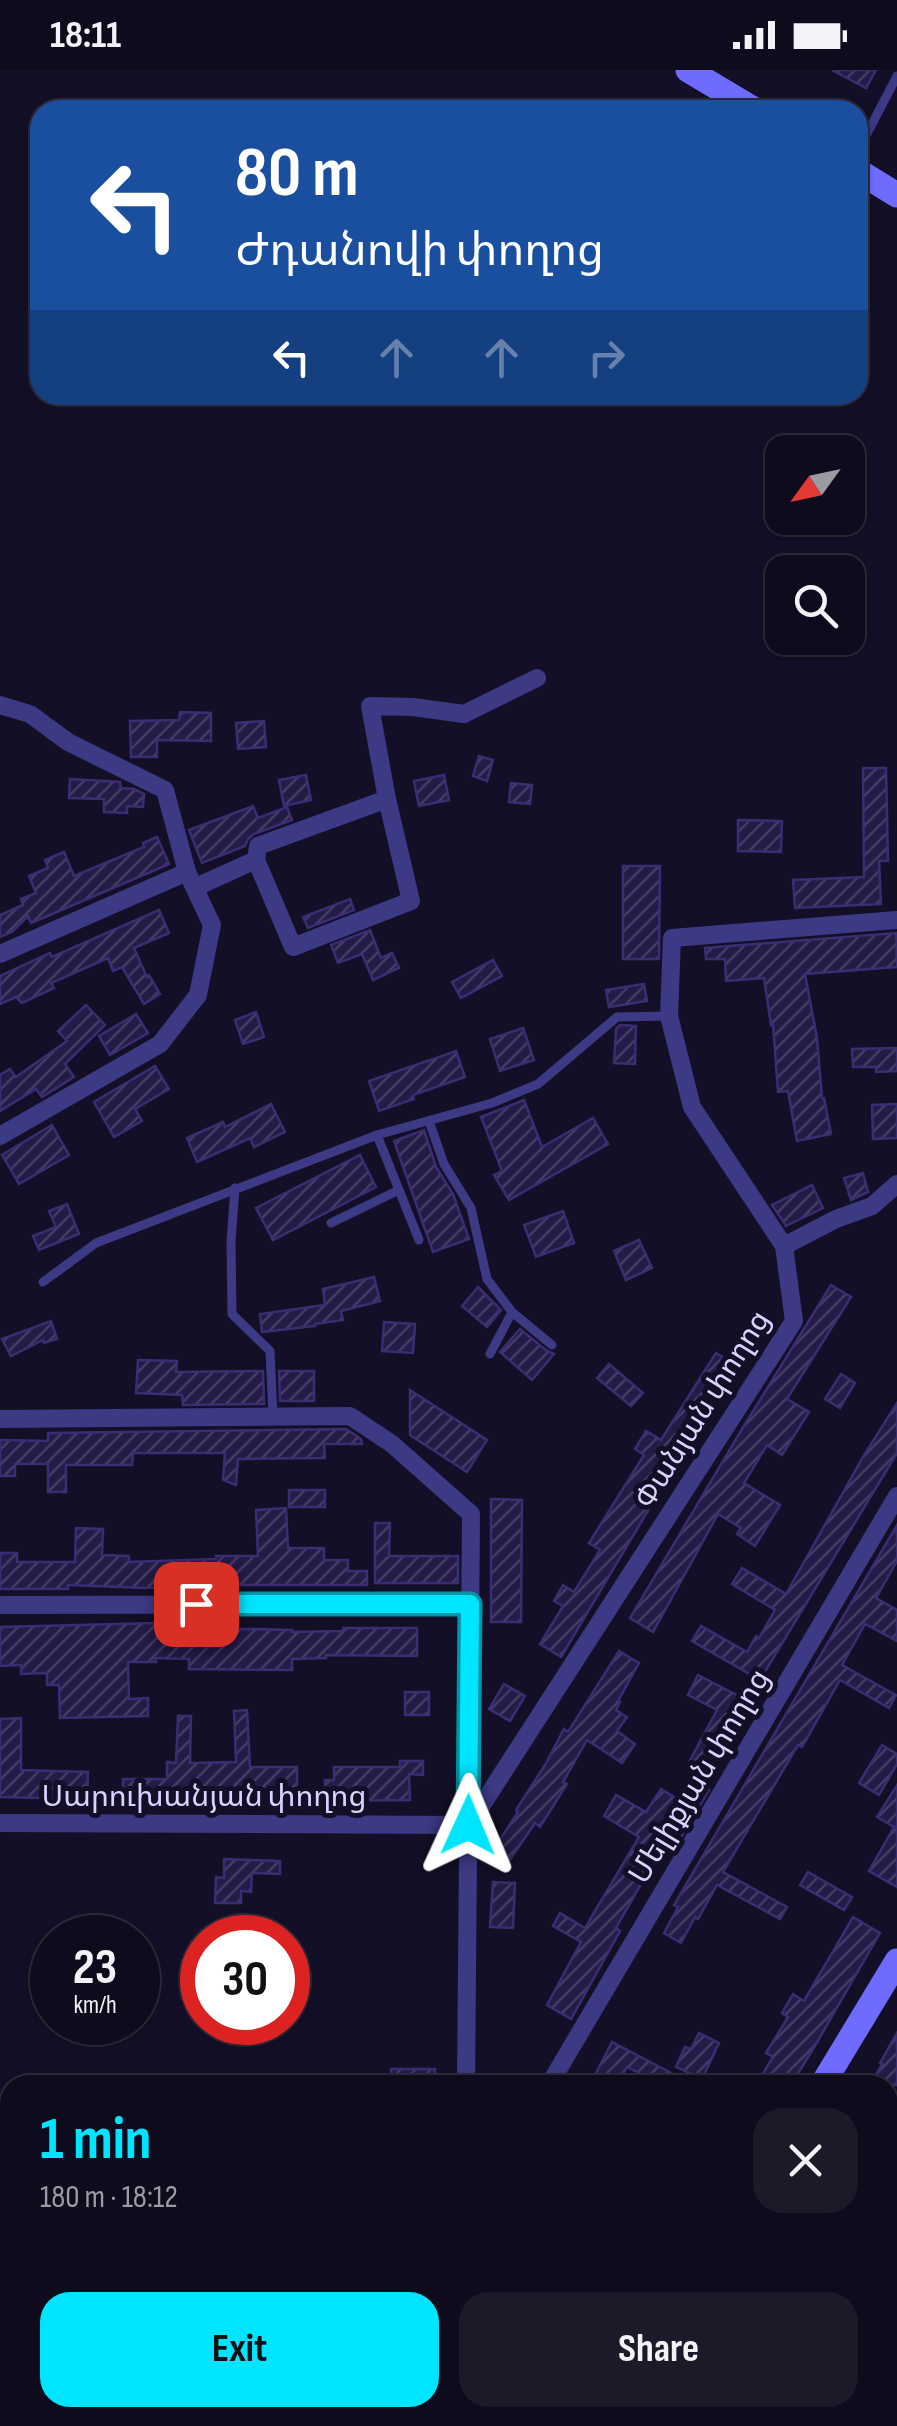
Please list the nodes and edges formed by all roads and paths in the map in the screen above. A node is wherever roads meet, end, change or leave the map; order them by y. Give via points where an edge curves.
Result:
1 (688, 70) edge
2 (897, 76) edge
3 (738, 100) edge
4 (868, 131) edge
5 (868, 177) edge
6 (897, 195) edge
7 (537, 678) dead end
8 (0, 705) edge
9 (388, 800) junction
10 (256, 860) junction
11 (191, 880) junction
12 (897, 920) edge
13 (0, 954) edge
14 (669, 1016) junction
15 (429, 1121) junction
16 (377, 1135) junction
17 (0, 1136) edge
18 (897, 1184) edge
19 (234, 1188) junction
20 (399, 1190) junction
21 (331, 1223) dead end
22 (419, 1240) dead end
23 (784, 1246) junction
24 (43, 1282) dead end
25 (512, 1312) junction
26 (552, 1345) dead end
27 (490, 1354) dead end
28 (273, 1416) junction
29 (0, 1419) edge
30 (897, 1496) edge
31 (470, 1604) junction
32 (0, 1605) edge
33 (0, 1823) edge
34 (468, 1825) junction
35 (897, 1961) edge
36 (466, 2075) edge
37 (555, 2075) edge
38 (828, 2075) edge

1 - 3 main road
2 - 4 lane
5 - 6 main road
7 - 9 street via 464,714 370,706
8 - 11 street via 30,714 68,742 166,790
9 - 10 street via 258,846
9 - 10 street via 411,902 293,947
10 - 11 street
11 - 13 street
11 - 17 street via 212,925 198,995 160,1044
12 - 14 street, Փանյան փողոց via 672,938
14 - 15 lane via 617,1017 538,1084
14 - 23 street, Փանյան փողոց via 692,1107
15 - 16 lane
15 - 25 lane via 470,1208 487,1279
16 - 19 lane
16 - 20 lane
18 - 23 street via 872,1206
19 - 24 lane via 96,1242
19 - 28 lane via 232,1314 270,1350
20 - 21 lane
20 - 22 lane
23 - 34 street, Փանյան փողոց via 794,1320
25 - 26 lane
25 - 27 lane
28 - 29 street
28 - 31 street via 350,1416 470,1514
30 - 37 street, Մելիքյան փողոց
31 - 32 street
31 - 34 street
33 - 34 street, Սարուխանյան փողոց
34 - 36 street
35 - 38 main road

